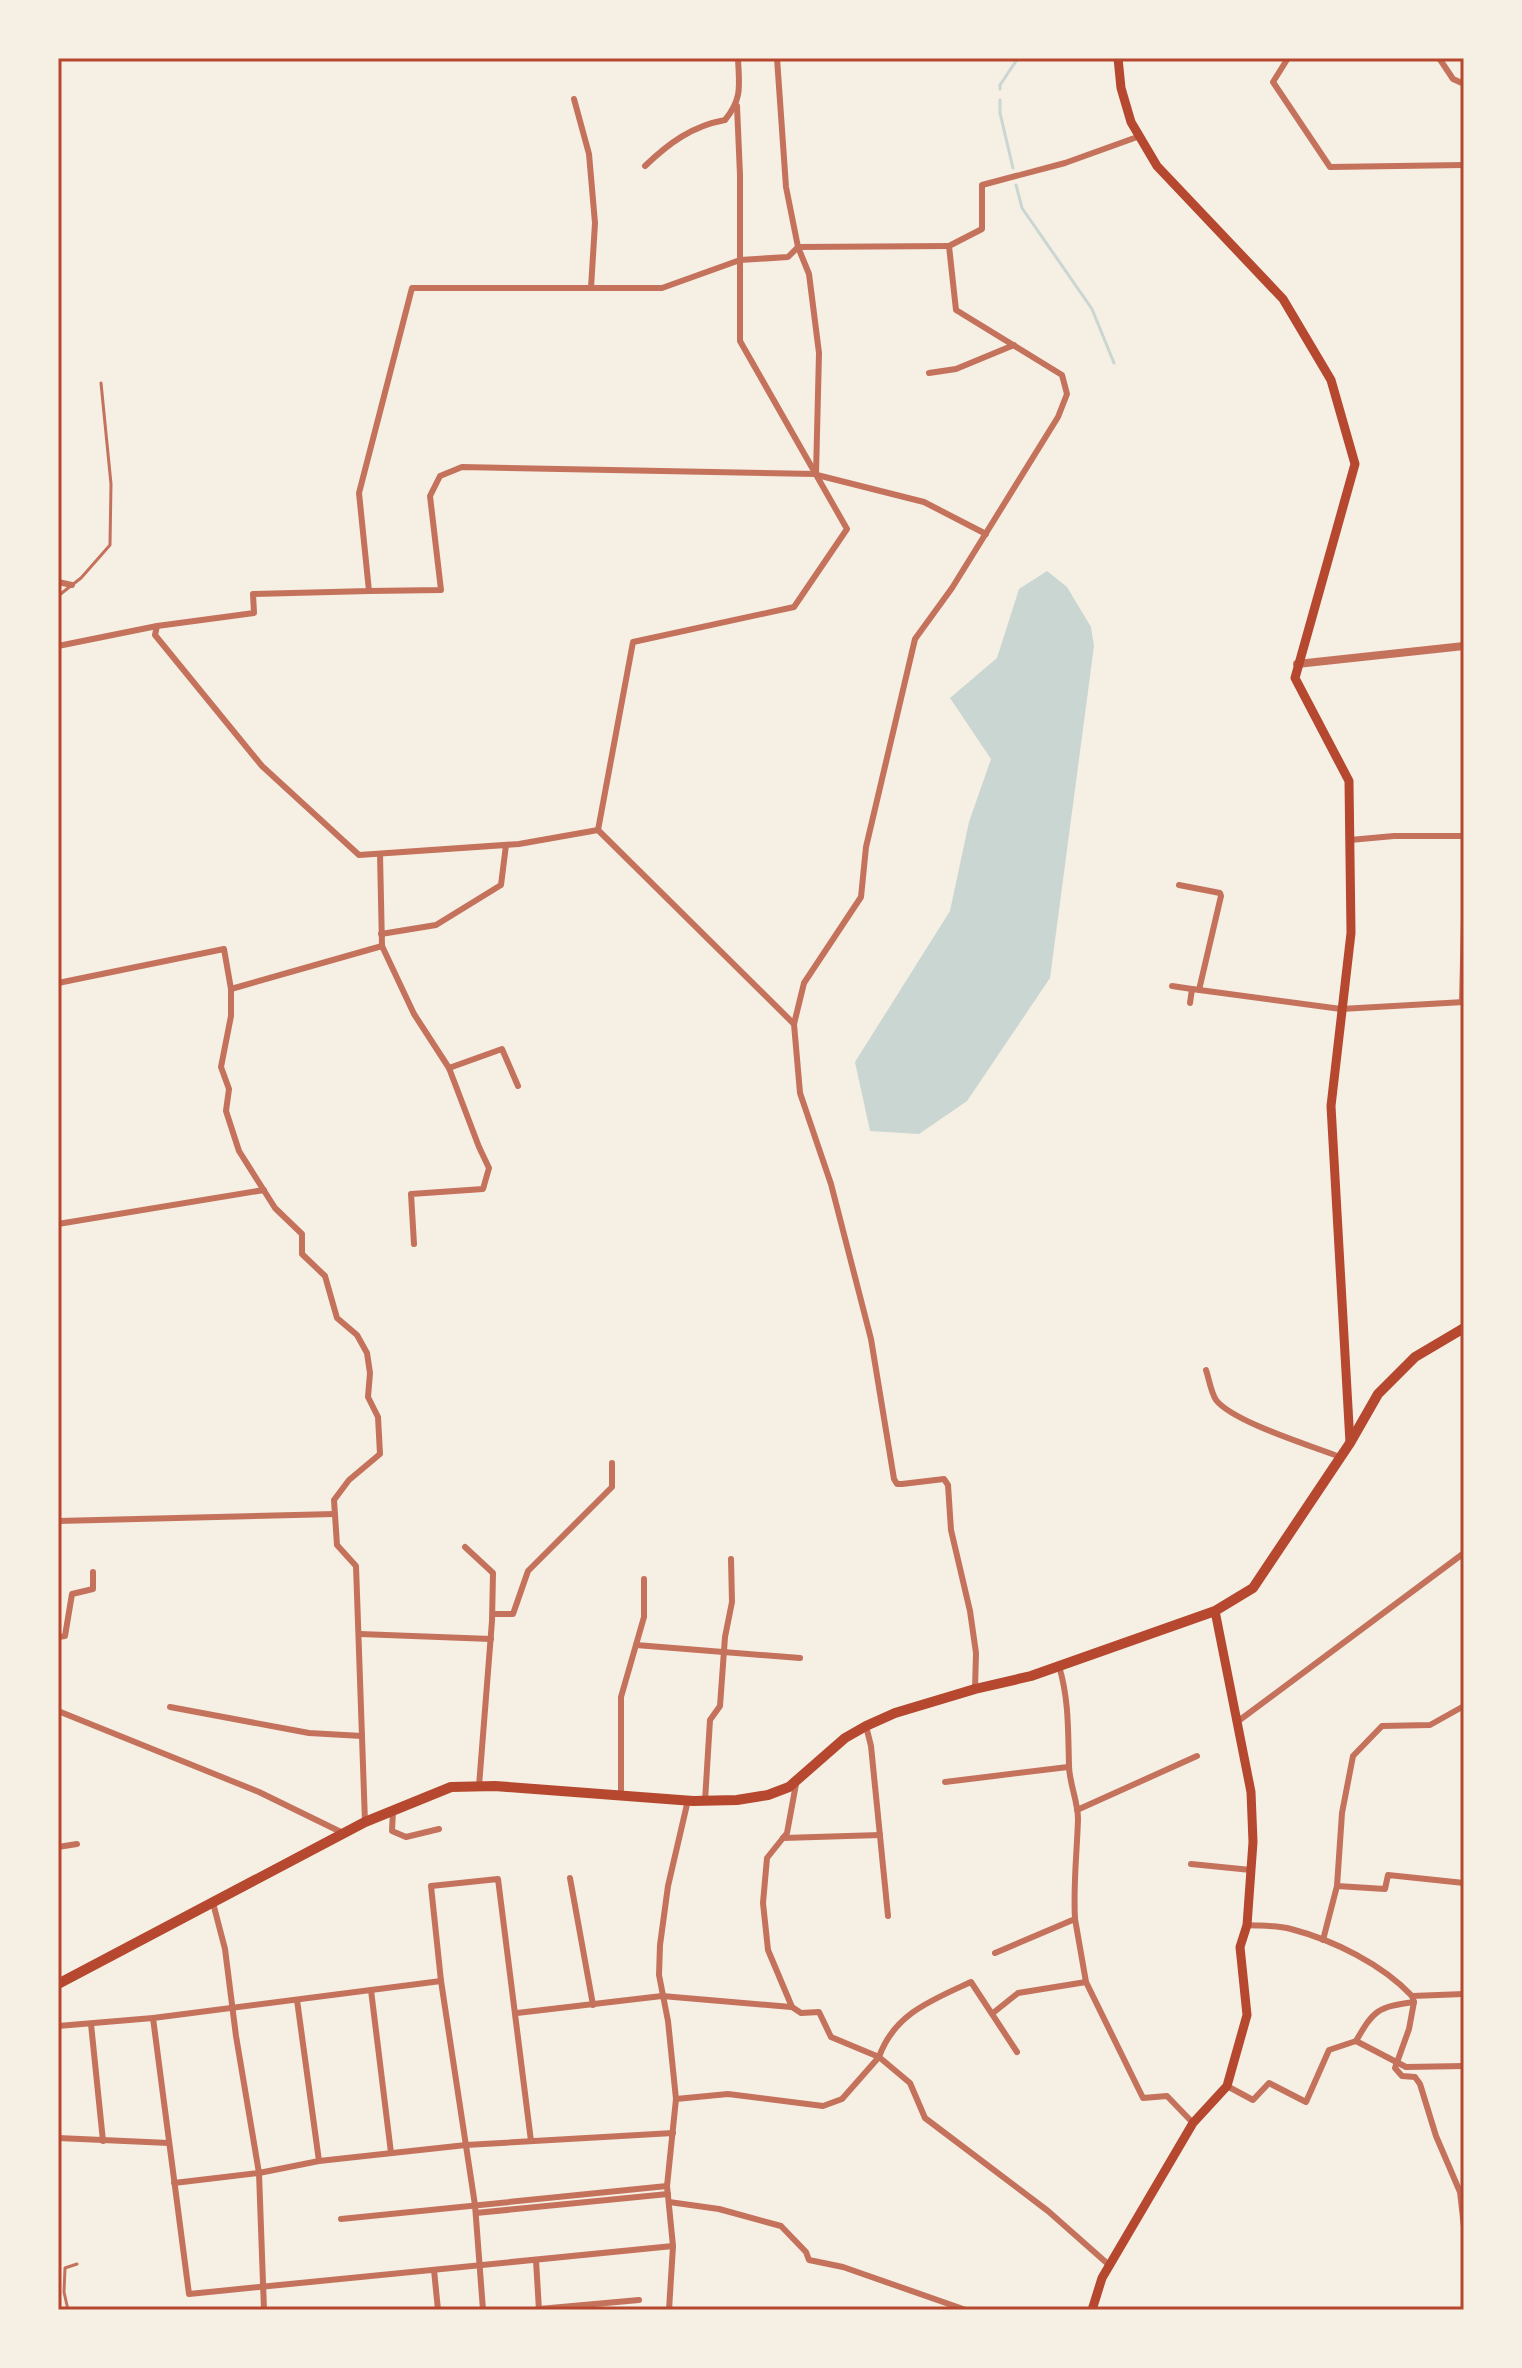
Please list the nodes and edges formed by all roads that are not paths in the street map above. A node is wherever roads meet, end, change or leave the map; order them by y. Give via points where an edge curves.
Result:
1 (738, 58) edge
2 (777, 58) edge
3 (1118, 58) edge
4 (1288, 58) edge
5 (1439, 58) edge
6 (1464, 84) edge
7 (574, 99) dead end
8 (737, 106) junction
9 (1140, 136) junction
10 (1464, 165) edge
11 (645, 166) dead end
12 (949, 246) junction
13 (798, 247) junction
14 (740, 260) junction
15 (591, 288) junction
16 (1014, 345) junction
17 (929, 373) dead end
18 (101, 383) dead end
19 (816, 474) junction
20 (986, 534) junction
21 (58, 582) edge
22 (72, 585) junction
23 (369, 591) junction
24 (58, 596) edge
25 (157, 626) junction
26 (58, 646) edge
27 (1464, 646) edge
28 (1297, 664) junction
29 (598, 830) junction
30 (1464, 836) edge
31 (1350, 840) junction
32 (506, 845) junction
33 (380, 854) junction
34 (1179, 885) dead end
35 (1464, 919) edge
36 (381, 934) junction
37 (382, 946) junction
38 (58, 983) edge
39 (1172, 986) dead end
40 (231, 989) junction
41 (1196, 990) junction
42 (1463, 1002) edge
43 (1190, 1003) dead end
44 (1341, 1009) junction
45 (794, 1024) junction
46 (449, 1068) junction
47 (518, 1086) dead end
48 (264, 1190) junction
49 (58, 1224) edge
50 (414, 1244) dead end
51 (1464, 1328) edge
52 (1206, 1370) dead end
53 (1350, 1443) junction
54 (1340, 1457) junction
55 (612, 1463) dead end
56 (335, 1514) junction
57 (58, 1521) edge
58 (465, 1547) dead end
59 (1464, 1553) edge
60 (731, 1559) dead end
61 (93, 1572) dead end
62 (644, 1579) dead end
63 (1215, 1611) junction
64 (493, 1614) junction
65 (360, 1634) junction
66 (58, 1637) edge
67 (491, 1639) junction
68 (636, 1645) junction
69 (724, 1652) junction
70 (800, 1658) dead end
71 (1059, 1666) junction
72 (975, 1689) junction
73 (1464, 1706) edge
74 (170, 1707) dead end
75 (58, 1711) edge
76 (1237, 1722) junction
77 (866, 1726) junction
78 (362, 1736) junction
79 (1197, 1756) dead end
80 (1068, 1767) junction
81 (797, 1780) junction
82 (945, 1782) dead end
83 (479, 1786) junction
84 (621, 1796) junction
85 (688, 1800) junction
86 (705, 1801) junction
87 (393, 1810) junction
88 (1077, 1810) junction
89 (365, 1822) junction
90 (439, 1829) dead end
91 (343, 1833) junction
92 (880, 1835) junction
93 (783, 1838) junction
94 (77, 1844) dead end
95 (58, 1847) edge
96 (1191, 1864) dead end
97 (1251, 1870) junction
98 (570, 1878) dead end
99 (1464, 1883) edge
100 (1337, 1886) junction
101 (213, 1903) junction
102 (888, 1916) dead end
103 (1075, 1919) junction
104 (1247, 1925) junction
105 (1323, 1940) junction
106 (995, 1953) dead end
107 (441, 1981) junction
108 (1086, 1982) junction
109 (58, 1984) edge
110 (371, 1990) junction
111 (1464, 1994) edge
112 (662, 1996) junction
113 (1413, 1999) junction
114 (297, 2000) junction
115 (593, 2005) junction
116 (232, 2006) junction
117 (792, 2007) junction
118 (517, 2013) junction
119 (993, 2013) junction
120 (153, 2018) junction
121 (91, 2024) junction
122 (58, 2026) edge
123 (1356, 2041) junction
124 (1017, 2052) dead end
125 (879, 2057) junction
126 (1396, 2062) junction
127 (1464, 2066) edge
128 (1227, 2086) junction
129 (676, 2099) junction
130 (1193, 2123) junction
131 (673, 2133) junction
132 (58, 2138) edge
133 (103, 2141) junction
134 (531, 2141) junction
135 (169, 2143) junction
136 (466, 2145) junction
137 (391, 2153) junction
138 (319, 2161) junction
139 (259, 2173) junction
140 (174, 2183) junction
141 (667, 2186) junction
142 (668, 2198) junction
143 (476, 2209) junction
144 (341, 2219) dead end
145 (1464, 2227) edge
146 (673, 2246) junction
147 (536, 2260) junction
148 (77, 2264) dead end
149 (1109, 2265) junction
150 (480, 2266) junction
151 (434, 2270) junction
152 (263, 2288) junction
153 (639, 2300) dead end
154 (539, 2309) edge
155 (68, 2310) edge
156 (264, 2310) edge
157 (438, 2310) edge
158 (483, 2310) edge
159 (669, 2310) edge
160 (966, 2310) edge
161 (1092, 2310) edge

1 - 8 street
2 - 13 street via 786,187
3 - 9 main road via 1121,88
4 - 10 street via 1273,82 1330,167
5 - 6 street via 1453,79
7 - 15 street via 589,154 595,223
8 - 11 street via 725,120 703,124 667,145
8 - 14 street
9 - 12 street via 982,185 982,229
9 - 28 main road via 1157,166 1283,299 1331,380 1355,464
12 - 13 street
12 - 16 street via 956,310
13 - 14 street via 788,257
13 - 19 street via 809,274 819,353
14 - 15 street via 662,288
14 - 19 street via 740,341
15 - 23 street via 412,288 359,493
16 - 17 street via 956,369
16 - 20 street via 1062,375 1067,394
18 - 22 lane via 111,484 110,545
19 - 20 street via 924,502
19 - 23 street via 462,467 440,476 430,496 441,590
19 - 29 street via 847,529 794,607 633,642
20 - 45 street via 915,639 866,847 861,897 804,983
21 - 22 street
22 - 24 lane
23 - 25 street via 253,594 254,613
25 - 26 street
25 - 33 street via 155,635 262,766 359,855
27 - 28 street
28 - 31 main road via 1295,678 1349,781
29 - 32 street
29 - 45 street
30 - 31 street
31 - 44 main road via 1351,933
32 - 33 street
32 - 36 street via 501,885 436,925
33 - 36 street
34 - 41 street via 1221,896
35 - 42 street
36 - 37 street
37 - 40 street
37 - 46 street via 414,1014
38 - 40 street via 224,949
39 - 41 street
40 - 48 street via 221,1067 229,1089 226,1111 239,1151
41 - 43 street
41 - 44 street
42 - 44 street
44 - 53 main road via 1331,1106
45 - 72 street via 800,1093 831,1184 871,1339 894,1479 902,1484 944,1479 948,1485 951,1530 976,1653
46 - 47 street via 502,1049
46 - 50 street via 489,1168 483,1189 411,1194
48 - 49 street
48 - 56 street via 302,1234 302,1254 325,1276 337,1318 357,1335 367,1353 368,1397 378,1417 380,1454 341,1490 334,1500
51 - 53 highway via 1415,1357 1378,1394
52 - 54 street via 1216,1399 1229,1411
53 - 54 highway
54 - 63 highway via 1253,1588
55 - 64 street via 612,1487 528,1571 513,1614
56 - 57 street
56 - 65 street via 337,1545 356,1566
58 - 64 street via 493,1573
59 - 76 street
60 - 69 street via 732,1602
61 - 66 street via 93,1589 72,1594 65,1636
62 - 68 street via 644,1617
63 - 71 highway
63 - 76 main road
64 - 67 street
65 - 67 street
65 - 78 street
67 - 83 street
68 - 69 street
68 - 84 street via 621,1697
69 - 70 street
69 - 86 street via 720,1706 710,1720
71 - 72 highway
71 - 80 street via 1068,1714
72 - 77 highway
73 - 100 street via 1430,1725 1382,1726 1353,1756
74 - 78 street via 309,1733
75 - 91 street via 259,1792
76 - 97 main road via 1251,1792
77 - 81 highway
77 - 92 street
78 - 89 street
79 - 88 street
80 - 82 street
80 - 88 street
81 - 86 highway via 768,1795
81 - 93 street
83 - 84 highway
83 - 87 highway via 451,1787
84 - 85 highway
85 - 86 highway
85 - 112 street via 662,1930
87 - 89 highway
87 - 90 street via 392,1831 406,1837
88 - 103 street
89 - 91 highway
91 - 101 highway
92 - 93 street
92 - 102 street
93 - 117 street via 767,1858 763,1903 768,1950
94 - 95 street
96 - 97 street
97 - 104 main road
98 - 115 street
99 - 100 street via 1388,1875 1385,1889
100 - 105 street
101 - 109 highway
101 - 116 street
103 - 106 street
103 - 108 street
104 - 105 street via 1288,1928
104 - 128 main road via 1240,1947 1247,2015
105 - 113 street via 1371,1964
107 - 110 street
107 - 118 street via 431,1886 498,1879
107 - 136 street
108 - 119 street via 1018,1993
108 - 130 street via 1143,2098 1167,2096
110 - 114 street
110 - 137 street
111 - 113 street
112 - 115 street
112 - 117 street
112 - 129 street
113 - 123 street via 1385,2006 1369,2018
113 - 126 street
114 - 116 street
114 - 138 street
115 - 118 street
116 - 120 street
116 - 139 street
117 - 125 street via 801,2013 819,2012 831,2037
118 - 134 street
119 - 124 street
119 - 125 street via 971,1982 921,2005 886,2039
120 - 121 street
120 - 135 street
121 - 122 street
121 - 133 street
123 - 126 street
123 - 128 street via 1329,2050 1306,2102 1269,2083 1253,2100
125 - 129 street via 842,2099 823,2106 728,2094
125 - 149 street via 910,2083 925,2118 1048,2211
126 - 127 street via 1406,2067
126 - 145 street via 1398,2073 1415,2077 1420,2084 1460,2192
128 - 130 main road
129 - 131 street
130 - 149 main road
131 - 134 street
131 - 141 street
132 - 133 street
133 - 135 street
134 - 136 street
135 - 140 street
136 - 137 street
136 - 143 street
137 - 138 street
138 - 139 street
139 - 140 street
139 - 152 street
140 - 152 street via 189,2294
141 - 142 street
141 - 143 street
142 - 143 street
142 - 146 street
142 - 160 street via 781,2226 809,2260
143 - 144 street
143 - 150 street
146 - 147 street
146 - 159 street
147 - 150 street
147 - 154 street
148 - 155 lane via 65,2268
149 - 161 main road
150 - 151 street
150 - 158 street
151 - 152 street
151 - 157 street
152 - 156 street
153 - 154 street

